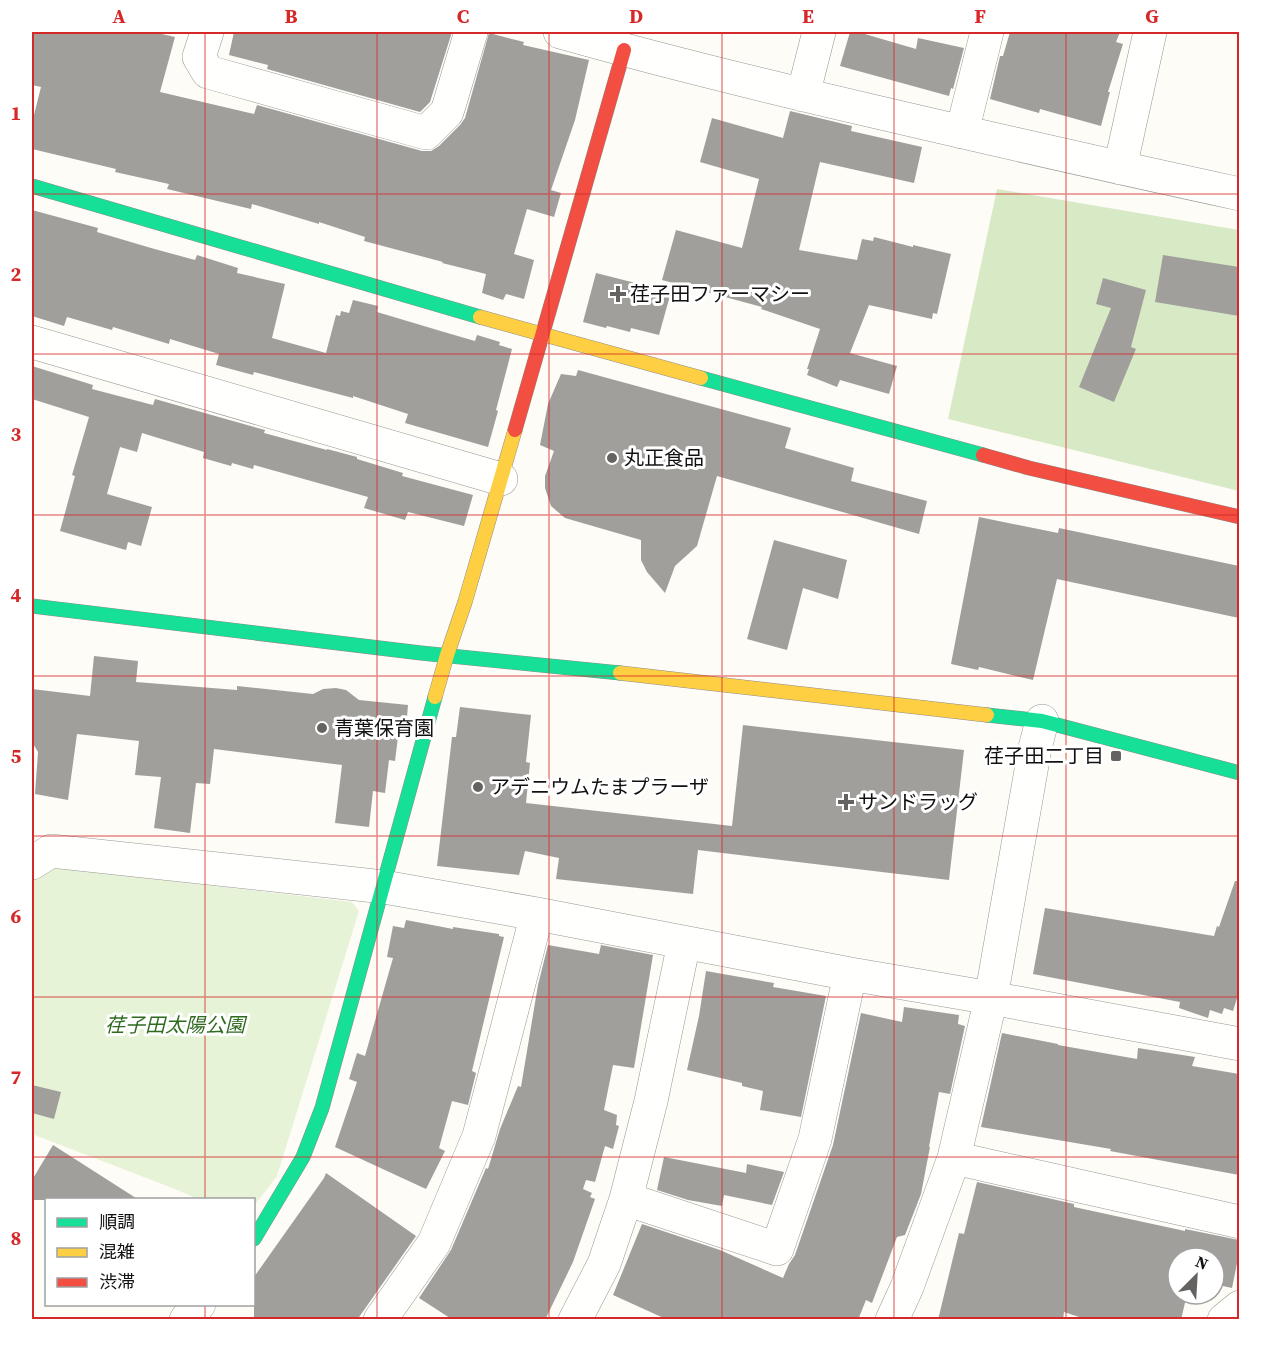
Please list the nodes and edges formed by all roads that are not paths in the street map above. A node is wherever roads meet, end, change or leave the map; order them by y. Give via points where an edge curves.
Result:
1 (207, 32) edge
2 (471, 32) edge
3 (560, 32) edge
4 (819, 32) edge
5 (987, 32) edge
6 (1150, 32) edge
7 (624, 50) junction
8 (803, 95) junction
9 (962, 132) junction
10 (1120, 168) junction
11 (32, 186) edge
12 (1239, 194) edge
13 (543, 335) junction
14 (32, 342) edge
15 (501, 479) junction
16 (1239, 517) edge
17 (32, 606) edge
18 (447, 655) junction
19 (1042, 721) junction
20 (1239, 773) edge
21 (32, 863) edge
22 (384, 886) junction
23 (537, 914) junction
24 (684, 943) junction
25 (850, 974) junction
26 (992, 998) junction
27 (1239, 1044) edge
28 (954, 1158) junction
29 (626, 1199) junction
30 (1239, 1222) edge
31 (255, 1238) edge
32 (198, 1306) edge
33 (1239, 1307) edge
34 (577, 1319) edge
35 (186, 1320) edge
36 (380, 1320) edge
37 (892, 1320) edge
38 (1224, 1320) edge

1 - 2 street via 200,57 208,72 426,133 447,112
3 - 7 street
4 - 8 street
5 - 9 street
6 - 10 street
7 - 8 street
7 - 13 street
8 - 9 street
9 - 10 street
10 - 12 street
11 - 13 street
13 - 15 street
13 - 16 street via 1029,468
14 - 15 street
15 - 18 street
17 - 18 street
18 - 19 street
18 - 22 street
19 - 20 street
19 - 26 street
21 - 22 street via 51,851
22 - 23 street
22 - 31 street via 322,1108 303,1157
23 - 24 street
23 - 36 street via 479,1136 434,1243
24 - 25 street
24 - 29 street
25 - 26 street
25 - 29 street via 815,1139 777,1249
26 - 27 street
26 - 28 street
28 - 30 street
28 - 37 street
29 - 34 street via 604,1264
32 - 35 street
33 - 38 street

